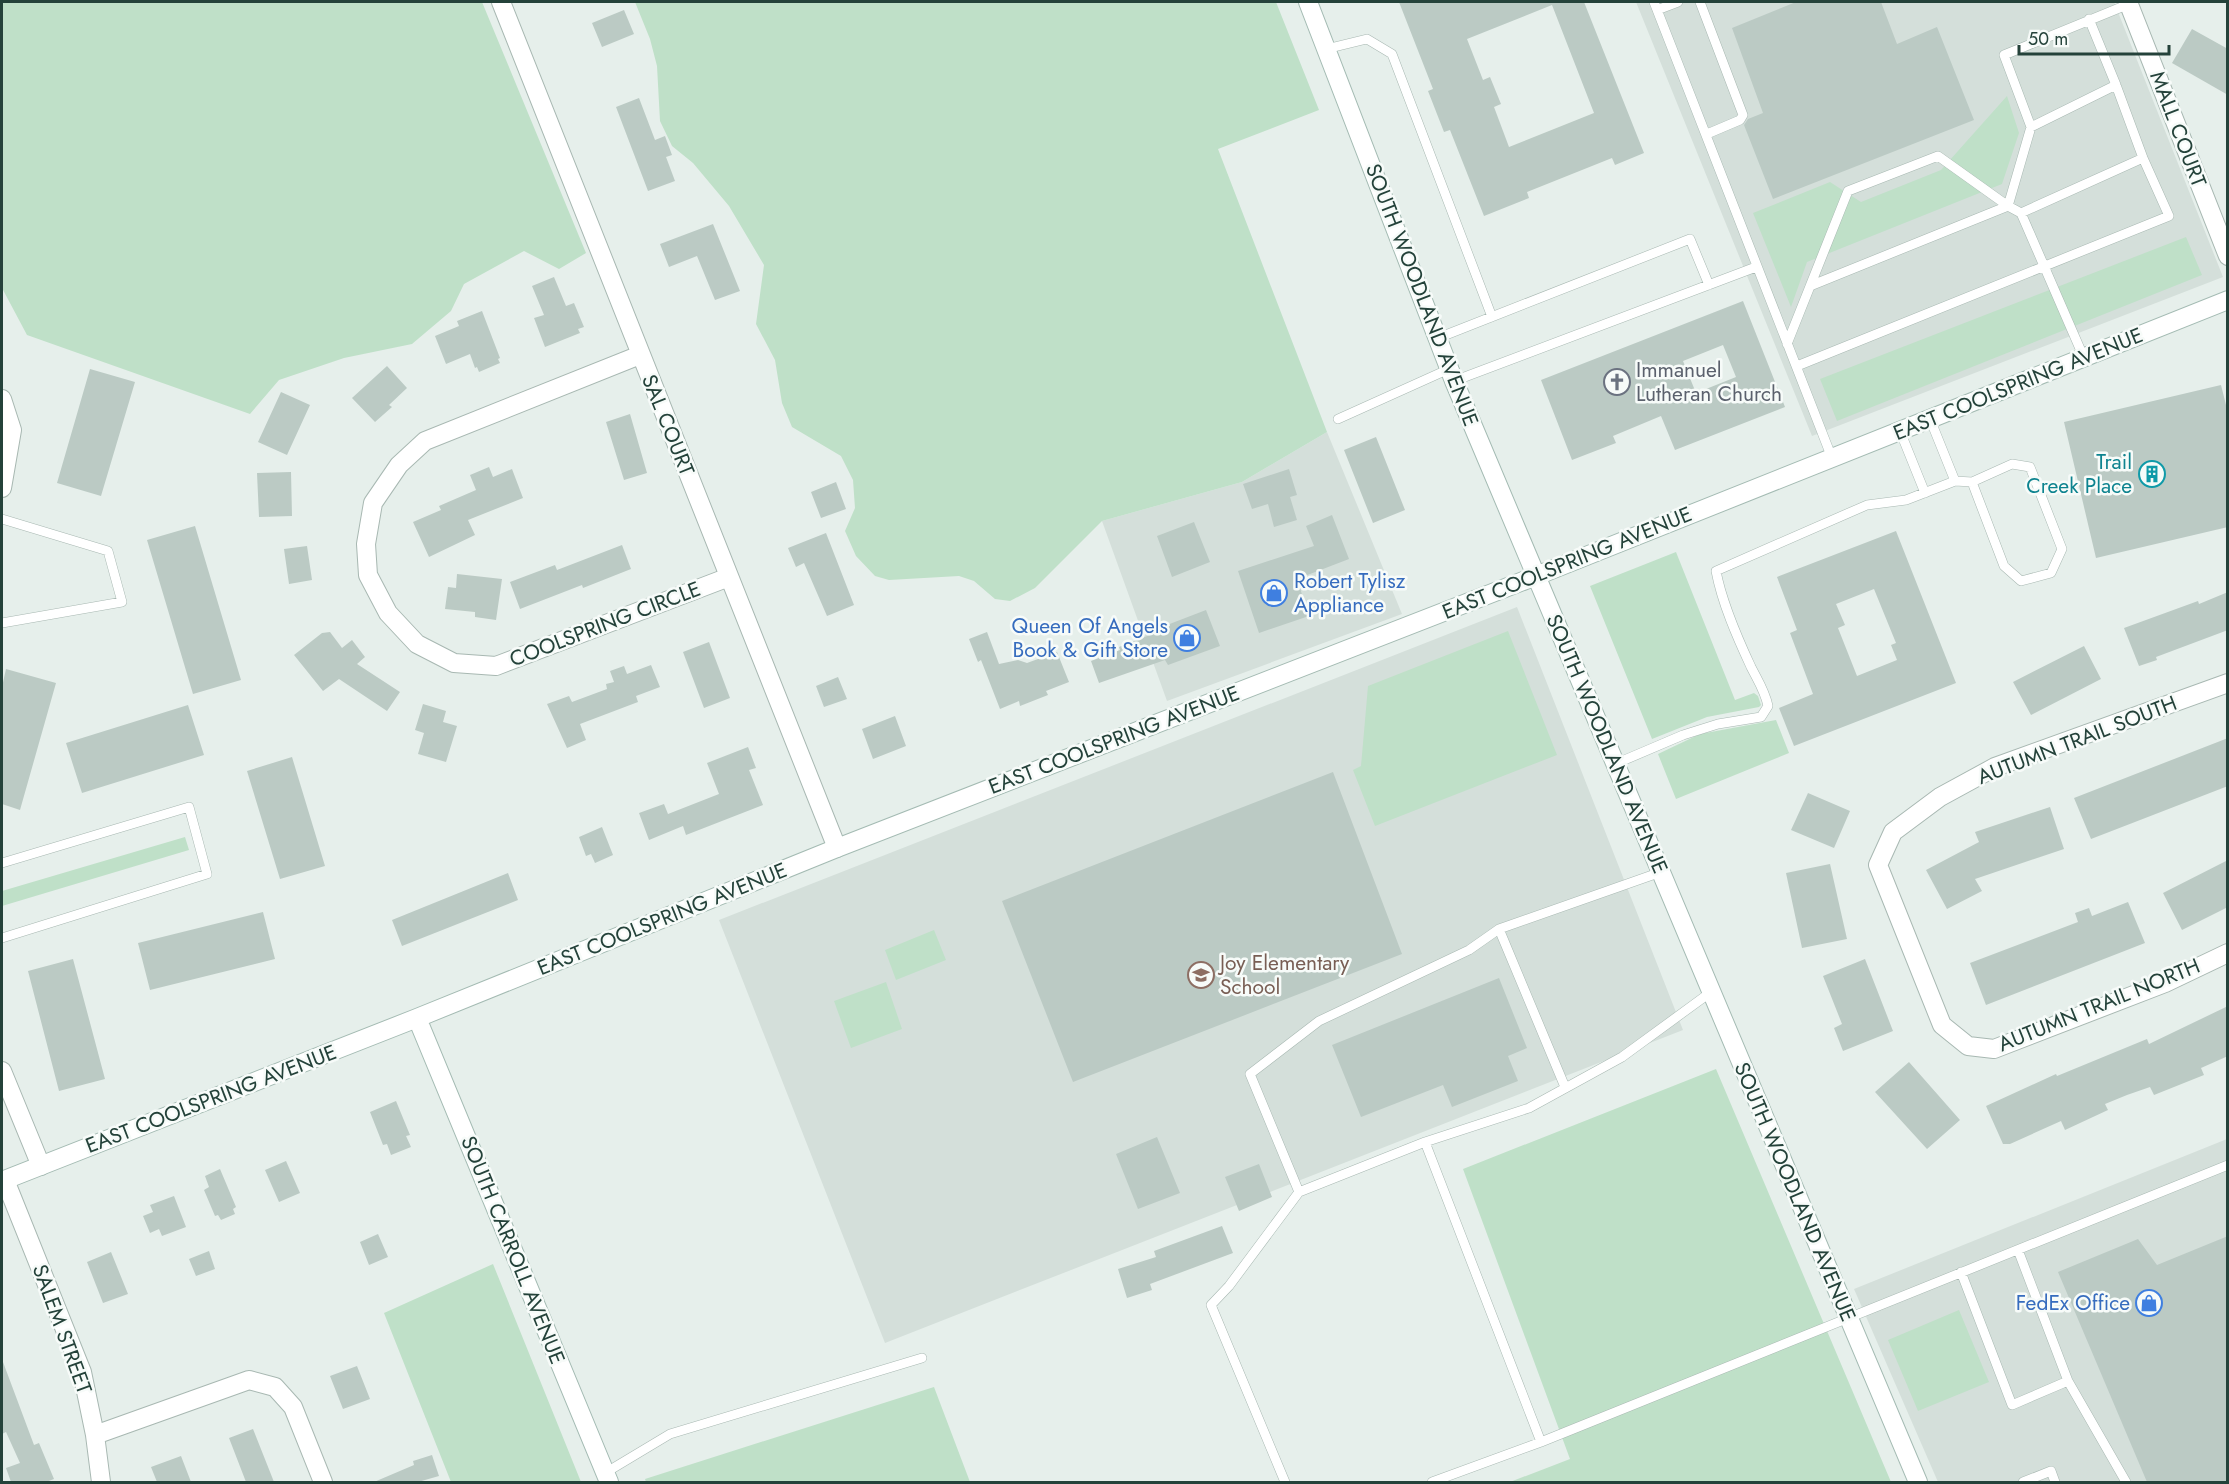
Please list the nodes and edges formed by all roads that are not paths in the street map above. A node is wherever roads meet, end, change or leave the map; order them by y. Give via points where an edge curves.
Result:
1 (501, 2) edge
2 (1310, 2) edge
3 (1678, 2) edge
4 (1700, 2) edge
5 (2128, 3) edge
6 (1655, 6) edge
7 (2089, 19) junction
8 (1326, 49) junction
9 (2116, 85) junction
10 (2031, 127) junction
11 (1707, 134) junction
12 (2143, 158) junction
13 (2008, 206) junction
14 (2021, 213) junction
15 (2228, 256) edge
16 (2043, 266) junction
17 (1756, 267) junction
18 (1709, 285) junction
19 (1810, 286) junction
20 (2228, 300) edge
21 (1492, 317) junction
22 (1438, 338) junction
23 (1787, 344) junction
24 (640, 355) junction
25 (2084, 358) junction
26 (1797, 366) junction
27 (1452, 375) junction
28 (2, 399) edge
29 (1338, 419) dead end
30 (1930, 419) junction
31 (1900, 431) junction
32 (1832, 458) junction
33 (1955, 481) junction
34 (1972, 482) junction
35 (2, 488) edge
36 (1925, 493) junction
37 (2, 519) edge
38 (729, 576) junction
39 (1536, 576) junction
40 (2, 623) edge
41 (2228, 683) edge
42 (1615, 764) junction
43 (837, 848) junction
44 (2, 863) edge
45 (1661, 872) junction
46 (1499, 929) junction
47 (2, 938) edge
48 (2228, 953) edge
49 (1711, 992) junction
50 (417, 1018) junction
51 (1968, 1046) joint
52 (2, 1071) edge
53 (1565, 1088) junction
54 (1425, 1142) junction
55 (2228, 1165) edge
56 (41, 1166) junction
57 (3, 1181) edge
58 (1299, 1192) junction
59 (2018, 1250) junction
60 (1961, 1272) junction
61 (1848, 1317) junction
62 (922, 1358) dead end
63 (2068, 1381) junction
64 (95, 1436) junction
65 (1541, 1442) junction
66 (607, 1478) edge
67 (102, 1482) edge
68 (323, 1482) edge
69 (1285, 1482) edge
70 (1432, 1482) edge
71 (1918, 1482) edge
72 (2023, 1482) edge
73 (2055, 1482) edge
74 (2126, 1482) edge

1 - 24 street, SAL COURT
2 - 8 street, SOUTH WOODLAND AVENUE
3 - 6 lane
4 - 11 lane via 1743,115 1740,120
5 - 7 lane
5 - 15 street, MALL COURT
6 - 11 lane
7 - 9 lane
7 - 10 lane via 2004,55
8 - 21 lane via 1367,39 1392,54
8 - 22 street, SOUTH WOODLAND AVENUE
9 - 10 lane
9 - 12 lane
10 - 13 lane
11 - 17 lane
12 - 14 lane
12 - 16 lane via 2169,216
13 - 14 lane
13 - 19 lane
13 - 19 lane via 1938,156 1848,190
14 - 16 lane
16 - 25 lane
16 - 26 lane
17 - 18 lane
17 - 23 lane
18 - 21 lane via 1690,239
18 - 27 lane
19 - 23 lane
20 - 25 street, EAST COOLSPRING AVENUE
21 - 22 lane
22 - 27 street, SOUTH WOODLAND AVENUE
23 - 26 lane
24 - 38 street, SAL COURT
24 - 38 street, COOLSPRING CIRCLE via 425,441 399,465 373,503 366,544 368,575 388,613 417,645 454,663 496,666
25 - 30 street, EAST COOLSPRING AVENUE
26 - 32 lane
27 - 29 lane
27 - 39 street, SOUTH WOODLAND AVENUE
28 - 35 street via 12,430
30 - 31 street, EAST COOLSPRING AVENUE
30 - 33 lane
31 - 32 street, EAST COOLSPRING AVENUE
31 - 36 lane
32 - 39 street, EAST COOLSPRING AVENUE
33 - 34 lane
33 - 36 lane
34 - 34 lane via 2004,566 2021,581 2051,573 2062,549 2030,467 2012,464
36 - 42 lane via 1906,500 1867,505 1716,571 1768,706 1761,717 1683,735
37 - 40 lane via 108,550 122,602
38 - 43 street, SAL COURT
39 - 42 street, SOUTH WOODLAND AVENUE
39 - 43 street, EAST COOLSPRING AVENUE
41 - 51 street, AUTUMN TRAIL SOUTH via 1995,767 1940,797 1893,832 1878,865 1942,1025
42 - 45 street, SOUTH WOODLAND AVENUE
43 - 50 street, EAST COOLSPRING AVENUE
44 - 47 lane via 189,807 207,874
45 - 46 lane
45 - 49 street, SOUTH WOODLAND AVENUE
46 - 53 lane
46 - 58 lane via 1469,950 1318,1021 1250,1074
48 - 51 street, AUTUMN TRAIL NORTH via 2165,983 1994,1049
49 - 53 lane via 1622,1057
49 - 61 street, SOUTH WOODLAND AVENUE
50 - 56 street, EAST COOLSPRING AVENUE
50 - 66 street, SOUTH CARROLL AVENUE
52 - 56 street
53 - 54 lane via 1529,1108
54 - 58 lane
54 - 65 lane
55 - 59 lane
56 - 57 street, EAST COOLSPRING AVENUE
57 - 64 street, SALEM STREET via 82,1372
58 - 69 lane via 1211,1305
59 - 60 lane
59 - 63 lane
60 - 61 lane
60 - 63 lane via 2012,1405
61 - 65 lane
61 - 71 street, SOUTH WOODLAND AVENUE
62 - 66 lane via 670,1434
63 - 74 lane
64 - 67 street, SALEM STREET
64 - 68 street via 249,1380 275,1387 293,1407
65 - 70 lane
72 - 73 lane via 2051,1471

